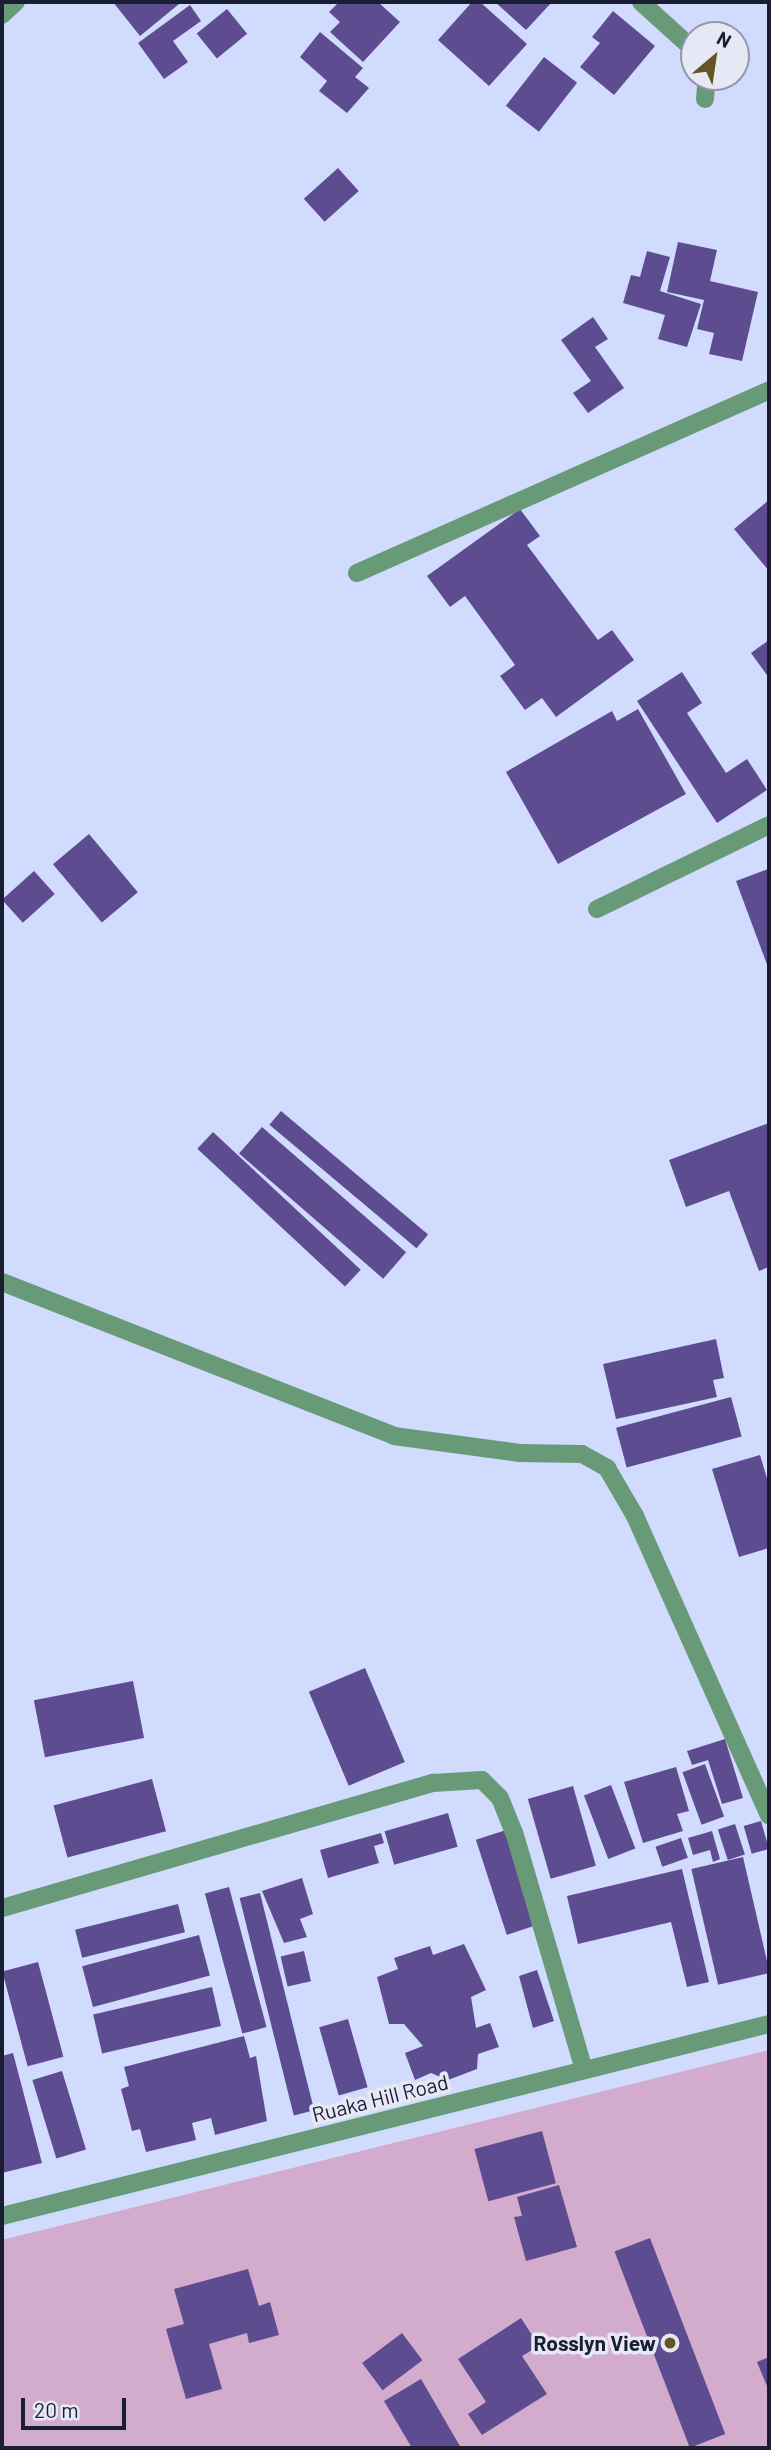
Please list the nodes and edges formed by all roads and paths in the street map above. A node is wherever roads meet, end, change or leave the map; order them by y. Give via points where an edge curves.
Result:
1 (16, 2) edge
2 (641, 2) edge
3 (2, 15) edge
4 (680, 37) edge
5 (706, 91) edge
6 (705, 99) dead end
7 (769, 390) edge
8 (357, 573) dead end
9 (769, 825) edge
10 (597, 909) dead end
11 (2, 1282) edge
12 (769, 1815) edge
13 (2, 1908) edge
14 (769, 2024) edge
15 (584, 2070) junction
16 (2, 2216) edge

1 - 3 street
2 - 4 street
5 - 6 street
7 - 8 street
9 - 10 street
11 - 12 street via 394,1436 520,1453 582,1454 607,1468 658,1565
13 - 15 street via 433,1783 482,1780 500,1798 514,1832
14 - 15 street, Ruaka Hill Road
15 - 16 street, Ruaka Hill Road

